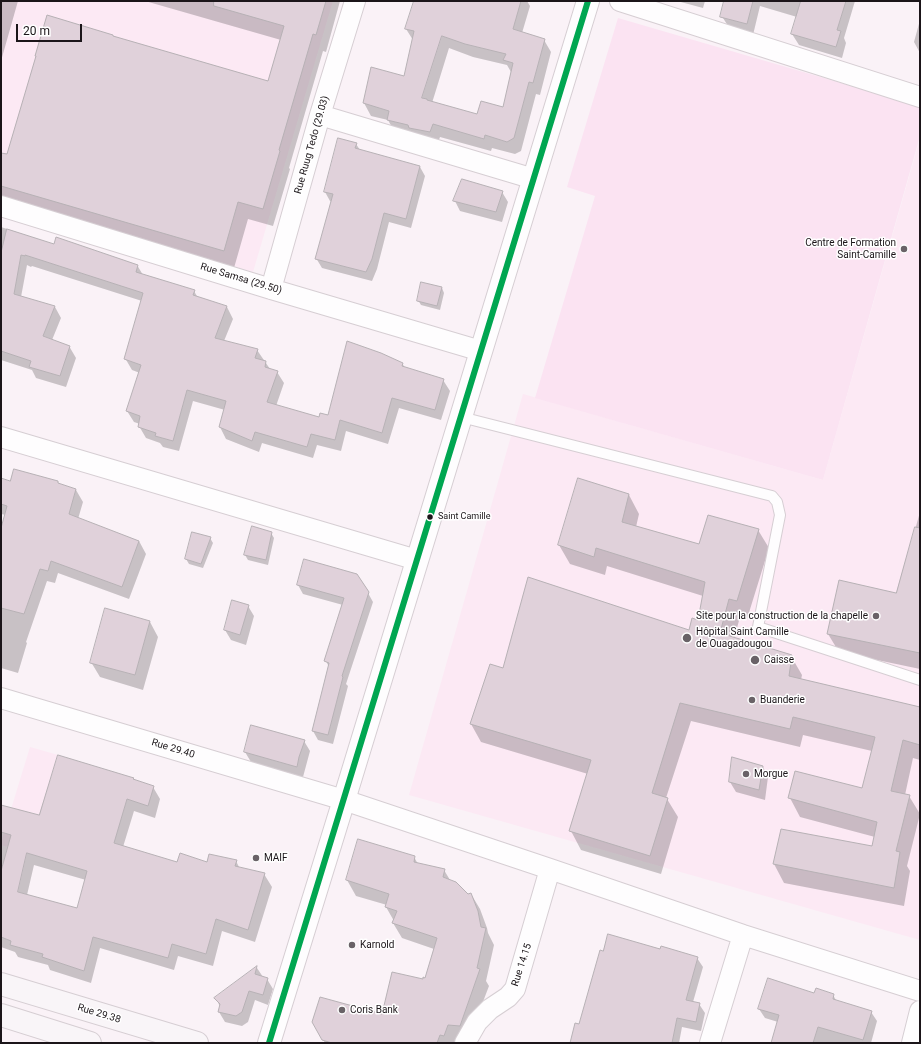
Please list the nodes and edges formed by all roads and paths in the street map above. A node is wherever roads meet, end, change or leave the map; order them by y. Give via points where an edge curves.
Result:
1 (355, 1) edge
2 (588, 1) edge
3 (620, 1) edge
4 (920, 97) edge
5 (320, 115) junction
6 (534, 179) junction
7 (1, 206) edge
8 (271, 289) junction
9 (481, 351) junction
10 (461, 417) junction
11 (1, 437) edge
12 (417, 560) junction
13 (920, 680) edge
14 (1, 698) edge
15 (344, 800) junction
16 (550, 869) junction
17 (743, 935) junction
18 (1, 984) edge
19 (920, 991) edge
20 (920, 1012) edge
21 (1, 1015) edge
22 (90, 1043) edge
23 (197, 1043) edge
24 (269, 1043) edge
25 (464, 1043) edge
26 (710, 1043) edge
27 (912, 1043) edge

1 - 5 street, Rue Ruug Tedo (29.03)
2 - 6 street
3 - 4 street
5 - 6 street
5 - 8 street, Rue Ruug Tedo (29.03)
6 - 9 street
7 - 8 street, Rue Samsa (29.50)
8 - 9 street, Rue Samsa (29.50)
9 - 10 street
10 - 12 street
10 - 13 lane via 772,496 777,502 780,515 758,627
11 - 12 street
12 - 15 street
14 - 15 street, Rue 29.40
15 - 16 street, Rue 29.40
15 - 24 street
16 - 17 street, Rue 29.40
16 - 25 street, Rue 14.15 via 515,989 476,1022
17 - 19 street, Rue 29.40
17 - 26 street
18 - 23 main road, Rue 29.38
20 - 27 street
21 - 22 main road

